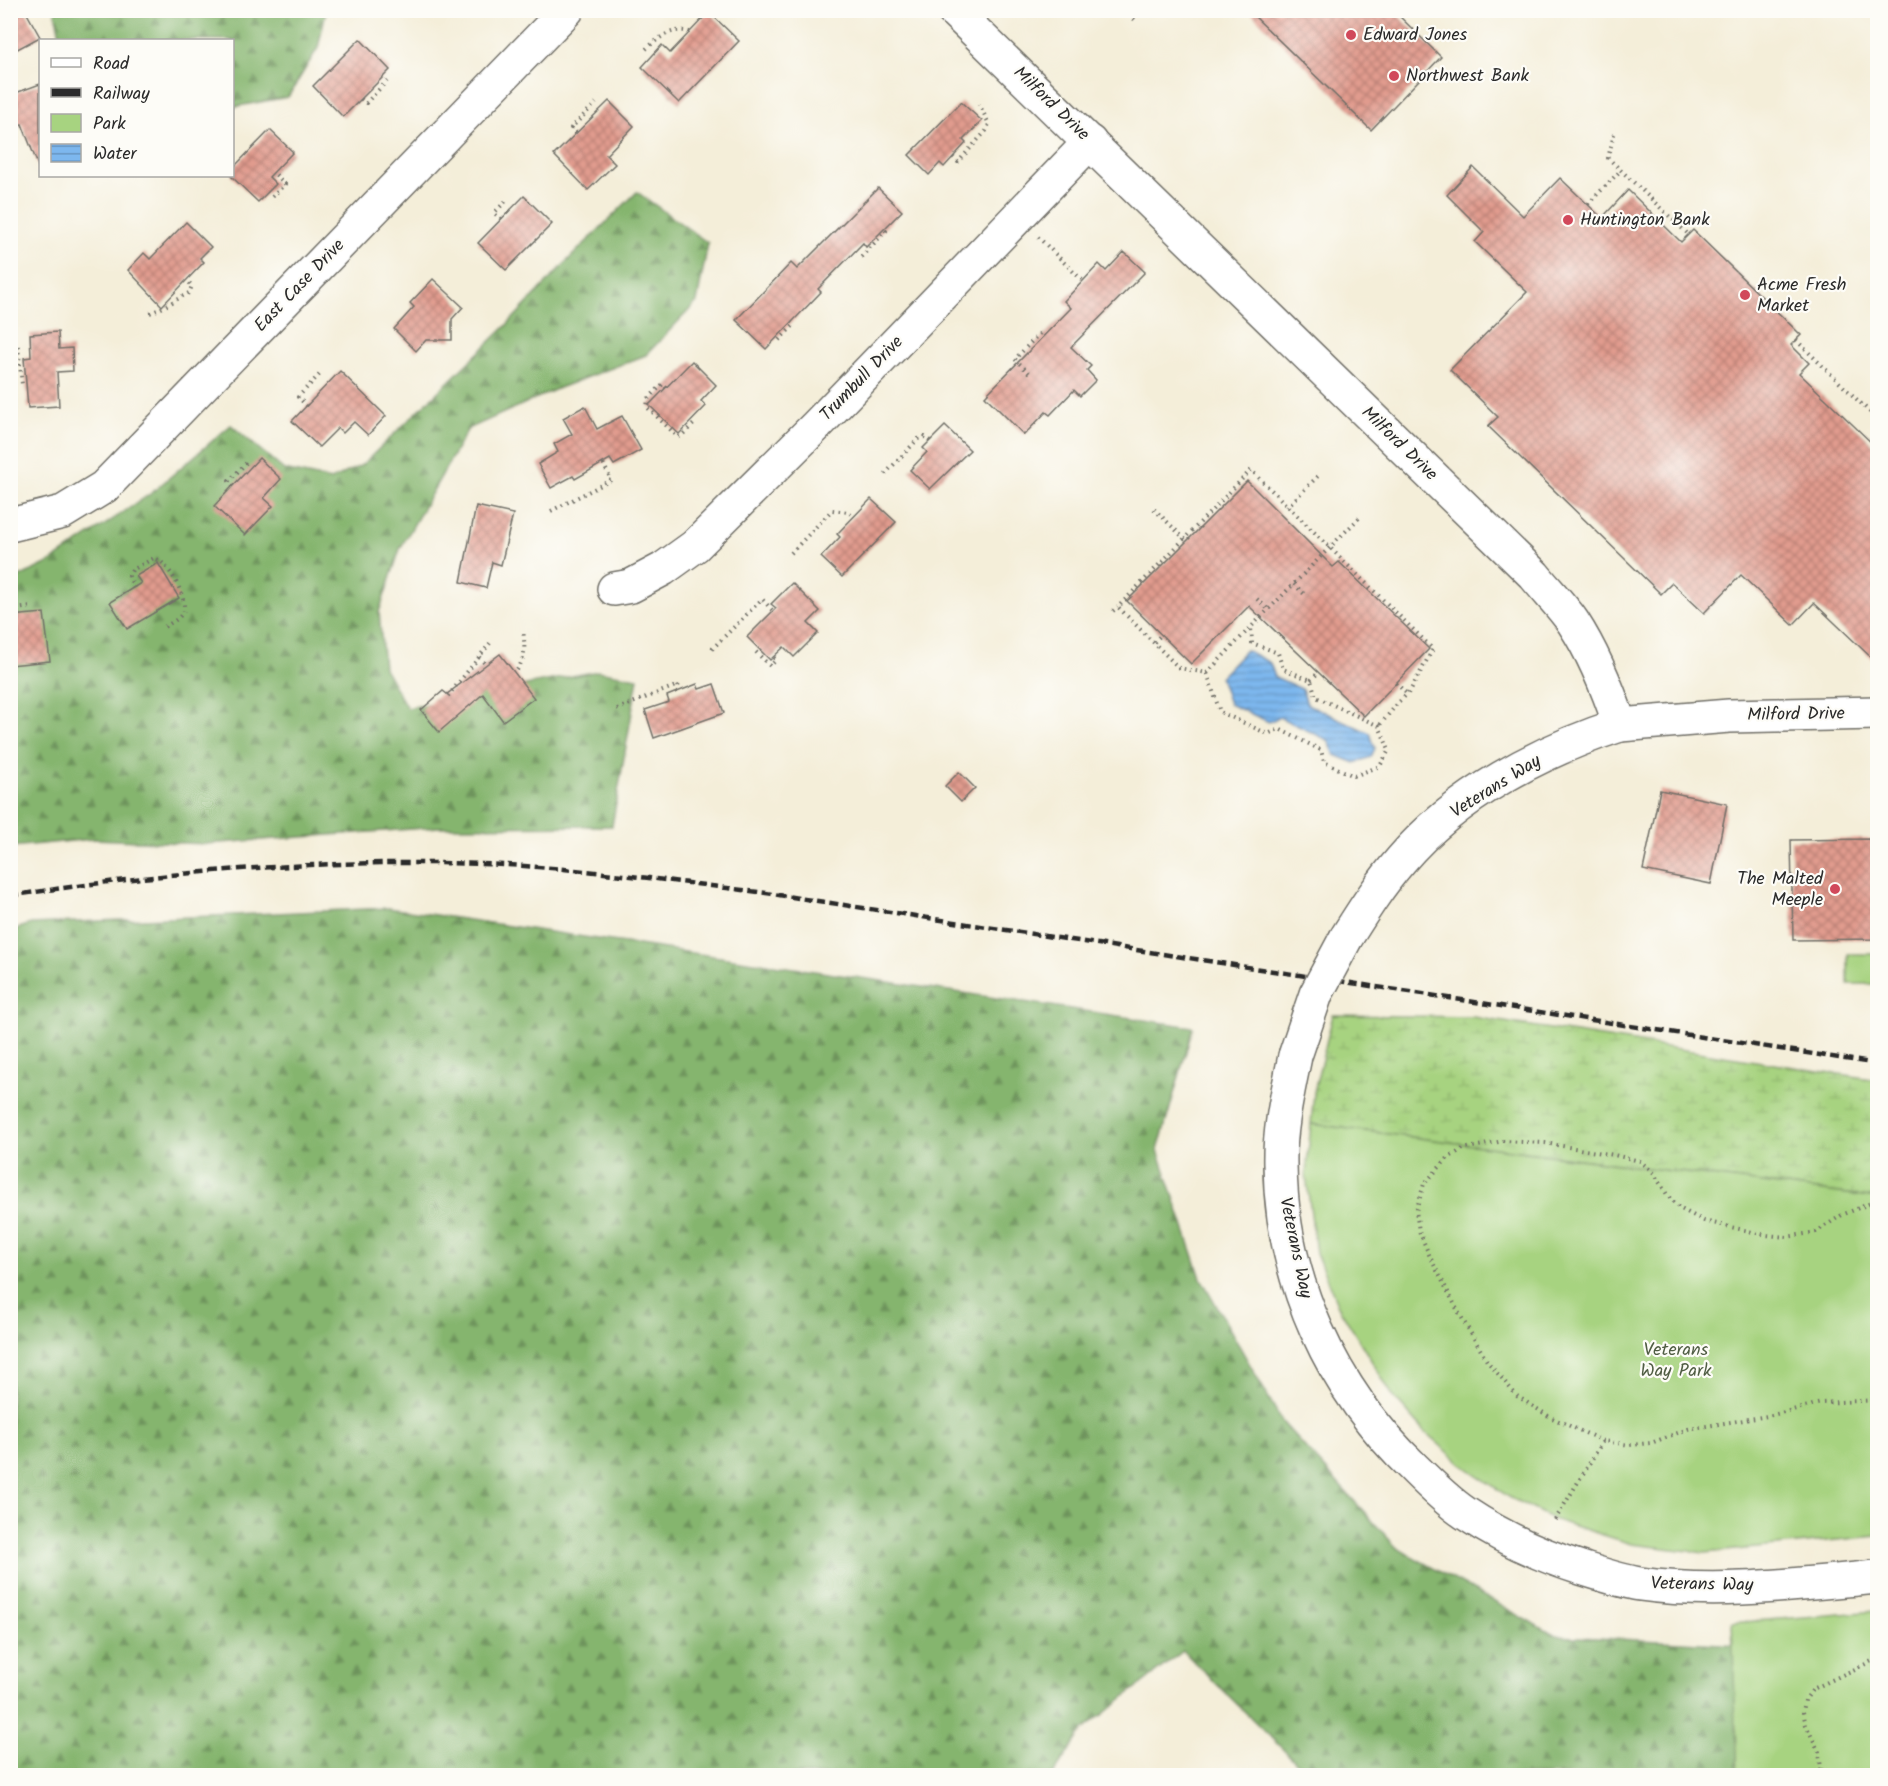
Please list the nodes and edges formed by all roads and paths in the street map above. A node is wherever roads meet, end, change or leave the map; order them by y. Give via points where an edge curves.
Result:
1 (445, 10) edge
2 (450, 10) edge
3 (567, 10) edge
4 (953, 10) edge
5 (1125, 10) edge
6 (1136, 21) dead end
7 (690, 32) dead end
8 (646, 49) dead end
9 (387, 81) dead end
10 (361, 99) dead end
11 (596, 103) dead end
12 (979, 104) dead end
13 (23, 126) dead end
14 (10, 129) edge
15 (576, 133) dead end
16 (1614, 134) dead end
17 (1090, 142) junction
18 (953, 157) dead end
19 (1621, 170) junction
20 (273, 172) dead end
21 (272, 197) dead end
22 (508, 199) dead end
23 (1588, 204) dead end
24 (501, 219) dead end
25 (884, 229) dead end
26 (1688, 234) dead end
27 (1037, 237) dead end
28 (861, 257) dead end
29 (187, 280) dead end
30 (1083, 281) dead end
31 (150, 313) dead end
32 (791, 322) dead end
33 (1041, 332) dead end
34 (779, 340) dead end
35 (1796, 340) dead end
36 (18, 346) dead end
37 (321, 373) dead end
38 (1029, 373) dead end
39 (26, 383) dead end
40 (666, 388) dead end
41 (307, 406) dead end
42 (1878, 420) edge
43 (696, 423) dead end
44 (930, 441) dead end
45 (246, 463) dead end
46 (603, 463) dead end
47 (885, 474) dead end
48 (1318, 476) dead end
49 (233, 486) dead end
50 (1287, 507) junction
51 (1154, 509) dead end
52 (551, 511) dead end
53 (854, 517) dead end
54 (1359, 518) dead end
55 (10, 525) edge
56 (1185, 540) junction
57 (1329, 548) junction
58 (791, 553) dead end
59 (1294, 584) junction
60 (134, 588) dead end
61 (614, 589) dead end
62 (1306, 596) dead end
63 (1257, 599) dead end
64 (31, 607) dead end
65 (1118, 607) junction
66 (10, 610) edge
67 (1269, 610) junction
68 (773, 611) dead end
69 (1113, 611) dead end
70 (1251, 627) junction
71 (161, 629) dead end
72 (523, 630) dead end
73 (1161, 635) dead end
74 (490, 642) dead end
75 (1154, 642) junction
76 (712, 649) dead end
77 (756, 652) dead end
78 (479, 657) junction
79 (773, 657) dead end
80 (486, 665) dead end
81 (517, 670) dead end
82 (1207, 673) junction
83 (1318, 673) dead end
84 (1311, 680) junction
85 (1396, 682) dead end
86 (680, 691) dead end
87 (1407, 694) junction
88 (448, 696) dead end
89 (617, 709) dead end
90 (1878, 713) edge
91 (1620, 725) junction
92 (1379, 726) junction
93 (1878, 1200) edge
94 (1878, 1400) edge
95 (1604, 1441) junction
96 (1555, 1520) dead end
97 (1878, 1576) edge
98 (1878, 1658) edge
99 (1822, 1776) edge

1 - 2 path
3 - 55 street, East Case Drive via 104,488 63,512
4 - 17 street, Milford Drive
5 - 6 path
7 - 8 path via 679,29 668,33
9 - 10 path via 366,103
11 - 15 path via 571,129
12 - 18 path via 989,124 986,131 958,162
13 - 14 path
16 - 19 path via 1608,158
17 - 61 street, Trumbull Drive via 695,546 631,586
17 - 91 street, Milford Drive via 1534,575 1594,657
19 - 23 path
19 - 26 path
20 - 21 path via 285,184
22 - 24 path via 494,213
25 - 28 path
27 - 30 path
29 - 31 path via 192,286 189,293
32 - 34 path via 794,325
33 - 38 path via 1015,359
35 - 42 path
36 - 39 path via 22,384
37 - 41 path via 298,397
40 - 43 path via 663,384 648,399 647,407 678,437
44 - 47 path via 925,437 918,439
45 - 49 path via 229,482
46 - 52 path via 611,480
48 - 50 path
50 - 56 path via 1251,470
50 - 57 path
51 - 56 path
53 - 58 path via 832,510
54 - 57 path
56 - 65 path
57 - 59 path
57 - 87 path via 1433,649
59 - 62 path
59 - 67 path
60 - 71 path via 129,576 132,570 154,558 162,561 184,597 185,606 178,618
63 - 67 path
64 - 66 path
65 - 69 path
65 - 75 path
67 - 70 path
68 - 76 path via 762,599
70 - 82 path
70 - 84 path via 1252,643 1278,653 1283,669
72 - 81 path via 525,650
73 - 75 path
74 - 78 path
75 - 82 path via 1179,668
77 - 79 path via 770,666 776,660
78 - 80 path
78 - 88 path
82 - 92 path via 1220,712 1268,734 1279,729 1321,750 1324,762 1354,776 1380,766 1389,750
83 - 84 path
84 - 92 path via 1316,697
85 - 87 path
86 - 89 path via 678,685
87 - 92 path
90 - 91 street, Milford Drive via 1729,716
91 - 97 street, Veterans Way, bridge via 1581,738 1530,763 1479,793 1440,823 1403,858 1346,938 1316,994 1295,1056 1284,1111 1280,1164 1286,1223 1297,1275 1326,1352 1344,1384 1395,1450 1464,1512 1507,1538 1547,1557 1639,1583 1688,1588 1783,1586
93 - 95 path via 1842,1215 1816,1232 1776,1236 1704,1221 1679,1208 1640,1161 1545,1143 1503,1141 1463,1149 1448,1158 1424,1185 1416,1211 1419,1231 1459,1312 1487,1361 1517,1396 1550,1417
94 - 95 path via 1821,1403 1688,1429 1651,1443
95 - 96 path
98 - 99 path via 1813,1689 1805,1700 1803,1712 1819,1752

